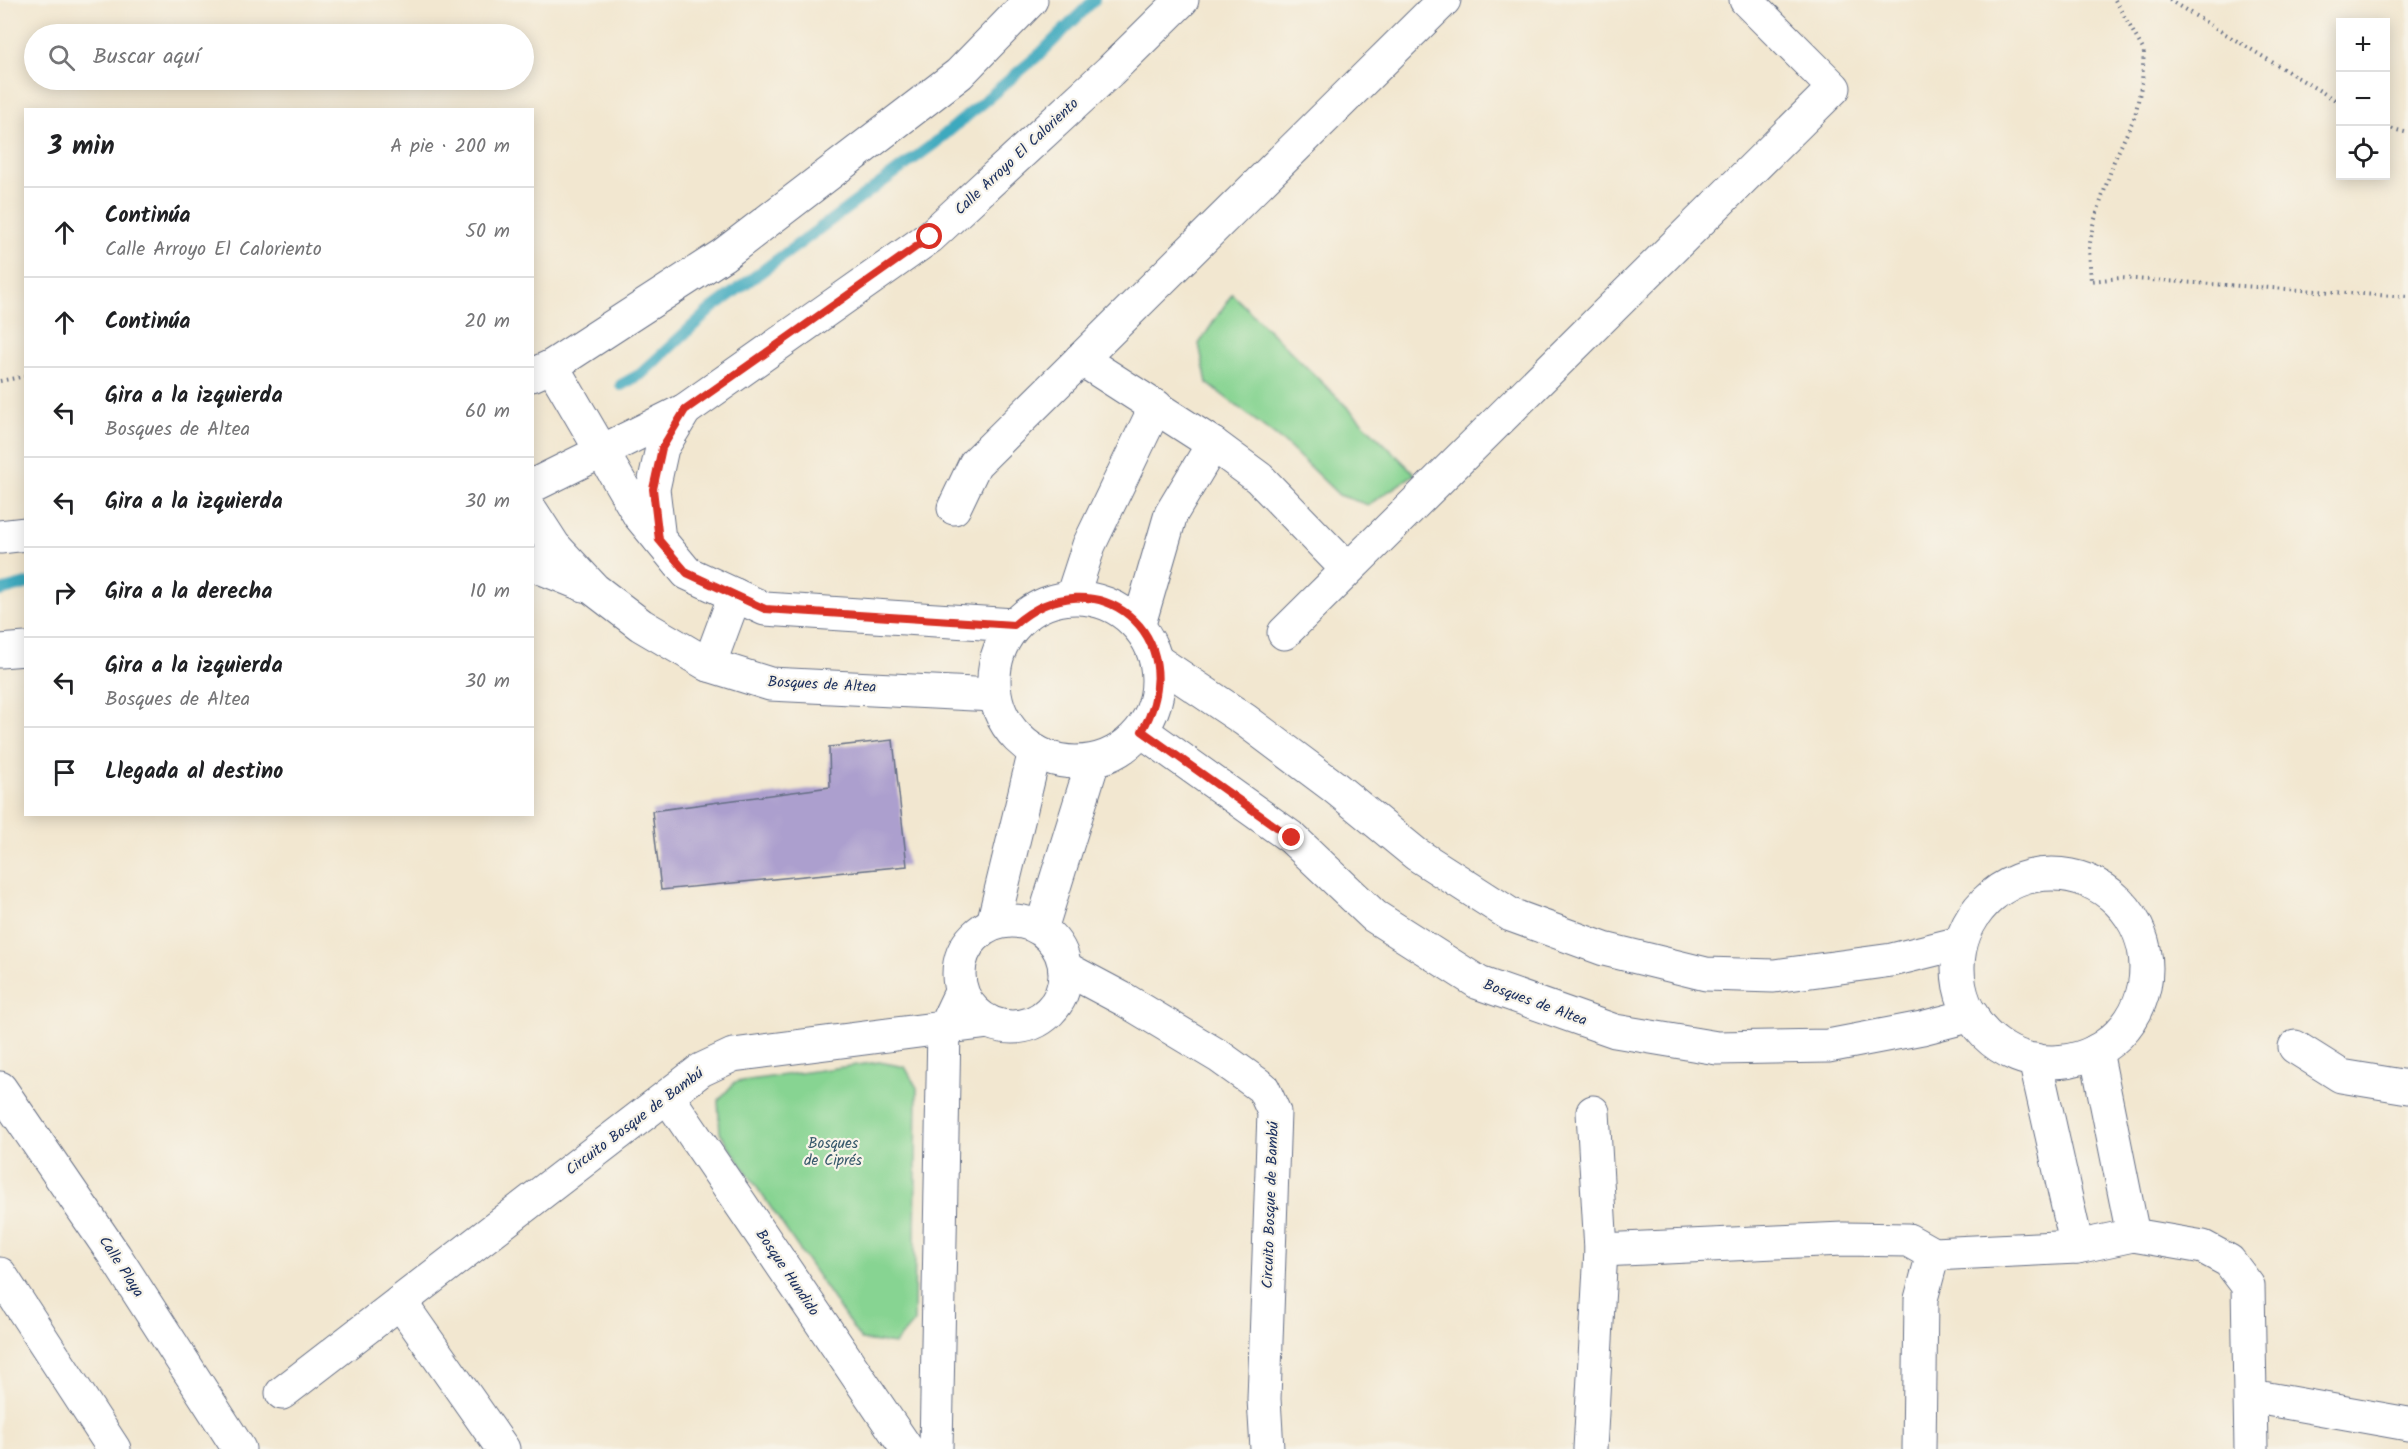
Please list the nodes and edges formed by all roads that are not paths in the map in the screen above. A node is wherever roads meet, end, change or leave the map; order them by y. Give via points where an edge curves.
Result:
1 (1031, 0) edge
2 (1182, 0) edge
3 (1443, 0) edge
4 (1746, 0) edge
5 (1081, 359) junction
6 (542, 370) edge
7 (1156, 406) junction
8 (685, 410) junction
9 (1213, 444) junction
10 (602, 450) junction
11 (534, 485) edge
12 (954, 508) dead end
13 (534, 515) edge
14 (24, 534) edge
15 (0, 537) edge
16 (659, 540) junction
17 (534, 565) edge
18 (1347, 570) junction
19 (594, 590) junction
20 (735, 595) junction
21 (1072, 597) junction
22 (1139, 624) junction
23 (1014, 625) junction
24 (1284, 633) dead end
25 (24, 649) edge
26 (0, 651) edge
27 (1158, 661) junction
28 (709, 665) junction
29 (994, 695) junction
30 (1142, 731) junction
31 (1035, 751) junction
32 (1093, 761) junction
33 (993, 924) junction
34 (1041, 929) junction
35 (1960, 943) junction
36 (1065, 968) junction
37 (961, 992) junction
38 (1125, 1000) junction
39 (1054, 1006) junction
40 (1972, 1015) junction
41 (989, 1022) junction
42 (944, 1028) junction
43 (2295, 1047) dead end
44 (2096, 1051) junction
45 (2035, 1060) junction
46 (2408, 1087) edge
47 (0, 1088) edge
48 (668, 1097) junction
49 (1593, 1112) dead end
50 (2133, 1235) junction
51 (2077, 1247) junction
52 (1601, 1250) junction
53 (1934, 1254) junction
54 (0, 1274) edge
55 (400, 1302) junction
56 (282, 1393) dead end
57 (2250, 1396) junction
58 (2408, 1424) edge
59 (114, 1449) edge
60 (239, 1449) edge
61 (503, 1449) edge
62 (907, 1449) edge
63 (936, 1449) edge
64 (1267, 1449) edge
65 (1590, 1449) edge
66 (1919, 1449) edge
67 (2251, 1449) edge

1 - 6 street via 959,74 723,255
2 - 8 street, Calle Arroyo El Caloriento via 930,237
3 - 5 street
4 - 18 street via 1834,88
5 - 7 street
5 - 12 street via 975,464
6 - 10 street
7 - 9 street
7 - 21 street via 1089,545
8 - 10 street, Calle Arroyo El Caloriento
8 - 16 street via 662,448 653,489
9 - 18 street via 1259,478
9 - 22 street via 1171,514
10 - 11 street, Calle Arroyo El Caloriento
10 - 16 street via 639,515
13 - 19 street, Bosques de Altea via 554,546
14 - 15 street
16 - 20 street via 687,573
17 - 19 street
18 - 24 street
19 - 28 street, Bosques de Altea via 641,625
20 - 23 street via 765,609
20 - 28 street
21 - 22 street via 1096,599
21 - 23 street via 1050,601
22 - 27 street
23 - 29 street via 1000,646 994,670
25 - 26 street
27 - 30 street via 1159,686 1154,710
27 - 35 street via 1245,720 1416,854 1511,915 1604,949 1706,974 1774,976 1892,960
28 - 29 street, Bosques de Altea via 770,684
29 - 31 street via 1002,717 1016,737
30 - 32 street via 1128,744
30 - 40 street, Bosques de Altea via 1292,838 1374,916 1469,977 1615,1031 1717,1048 1828,1046
31 - 32 street via 1054,759
31 - 33 street
32 - 34 street
33 - 34 street via 1017,922
33 - 37 street via 979,933 960,959
34 - 36 street via 1053,939
35 - 40 street via 1957,973 1964,1003
35 - 44 street via 1974,915 1995,893 2023,878 2053,873 2084,879 2111,894 2132,916 2144,945 2147,976 2133,1015 2121,1032
36 - 38 street, Circuito Bosque de Bambú
36 - 39 street via 1065,981
37 - 41 street via 968,1005
37 - 42 street
38 - 39 street via 1088,998
38 - 64 street, Circuito Bosque de Bambú via 1220,1057 1263,1088 1274,1112 1264,1399
39 - 41 street via 1025,1026 1006,1027
40 - 45 street via 1980,1030 2005,1050
41 - 42 street, Circuito Bosque de Bambú
42 - 48 street, Circuito Bosque de Bambú via 733,1055 701,1070
42 - 63 street
43 - 46 street via 2341,1076
44 - 45 street via 2066,1061
44 - 50 street
45 - 51 street
47 - 60 street, Calle Playa via 115,1256
48 - 55 street, Circuito Bosque de Bambú
48 - 62 street, Bosque Hundido
49 - 52 street
50 - 51 street
50 - 57 street via 2203,1247 2229,1262 2248,1286
51 - 53 street
52 - 53 street via 1844,1239 1908,1240
52 - 65 street
53 - 66 street via 1921,1299
54 - 59 street
55 - 56 street, Circuito Bosque de Bambú
55 - 61 street
57 - 58 street
57 - 67 street

